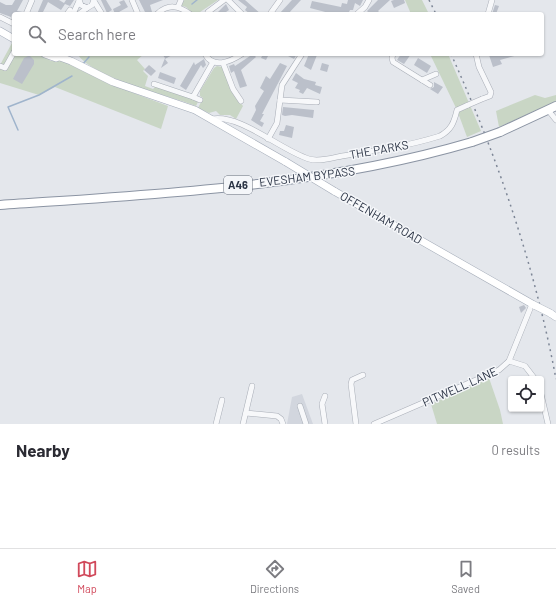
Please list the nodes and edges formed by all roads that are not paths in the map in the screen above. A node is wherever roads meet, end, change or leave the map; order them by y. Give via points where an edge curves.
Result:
1 (32, 0) edge
2 (79, 0) edge
3 (94, 0) edge
4 (132, 0) edge
5 (180, 0) edge
6 (224, 0) edge
7 (228, 0) edge
8 (280, 0) edge
9 (368, 0) edge
10 (492, 0) edge
11 (88, 8) junction
12 (178, 8) junction
13 (27, 12) edge
14 (71, 12) edge
15 (82, 12) edge
16 (97, 12) edge
17 (100, 12) edge
18 (137, 12) edge
19 (159, 12) edge
20 (186, 12) edge
21 (208, 12) dead end
22 (240, 12) edge
23 (271, 12) edge
24 (362, 12) edge
25 (489, 12) edge
26 (0, 17) edge
27 (12, 23) edge
28 (0, 30) edge
29 (12, 38) edge
30 (12, 56) edge
31 (48, 56) edge
32 (62, 56) edge
33 (74, 56) edge
34 (207, 56) edge
35 (238, 56) edge
36 (301, 56) edge
37 (393, 56) edge
38 (476, 56) edge
39 (213, 62) junction
40 (223, 63) junction
41 (0, 66) edge
42 (81, 66) junction
43 (426, 74) dead end
44 (436, 74) dead end
45 (422, 80) junction
46 (154, 84) dead end
47 (430, 85) dead end
48 (193, 97) junction
49 (200, 100) dead end
50 (280, 100) junction
51 (241, 101) dead end
52 (317, 102) dead end
53 (552, 108) edge
54 (214, 116) junction
55 (556, 120) edge
56 (268, 139) junction
57 (0, 205) edge
58 (533, 305) junction
59 (553, 315) edge
60 (509, 361) junction
61 (363, 375) dead end
62 (532, 376) edge
63 (252, 386) dead end
64 (325, 396) dead end
65 (222, 400) dead end
66 (300, 406) dead end
67 (544, 407) edge
68 (246, 413) junction
69 (216, 424) edge
70 (243, 424) edge
71 (283, 424) edge
72 (306, 424) edge
73 (325, 424) edge
74 (356, 424) edge
75 (374, 424) edge
76 (548, 424) edge

1 - 13 street
2 - 11 street via 82,6
2 - 14 street
3 - 11 street
3 - 17 street
4 - 18 street
5 - 12 street
6 - 21 street
7 - 22 street
8 - 23 street
9 - 24 street
10 - 25 street
11 - 15 street
11 - 16 street
12 - 19 street via 169,6
12 - 20 street
26 - 27 street
28 - 29 main road
30 - 41 street via 6,68
31 - 32 main road, OFFENHAM ROAD
32 - 42 main road, OFFENHAM ROAD
33 - 42 main road, OFFENHAM ROAD
34 - 39 street
35 - 40 street
36 - 50 street via 282,85
37 - 45 street via 393,62
38 - 56 street, THE PARKS, bridge via 479,67 492,92 490,96 457,110 453,125 448,132 440,136 380,150 313,160
39 - 40 street
39 - 48 street
40 - 51 street via 233,89
42 - 54 main road, OFFENHAM ROAD via 113,82
43 - 45 street
44 - 45 street
45 - 47 street
46 - 48 street
48 - 49 street
50 - 52 street
50 - 56 street via 277,123
53 - 55 street
53 - 57 highway, EVESHAM BYPASS / A46, bridge via 472,142 397,162 346,172 129,196
54 - 56 street, THE PARKS via 232,120
54 - 58 main road, OFFENHAM ROAD, bridge via 334,191
58 - 59 main road, OFFENHAM ROAD, bridge
58 - 60 street, PITWELL LANE
60 - 62 street via 525,366
60 - 75 street, PITWELL LANE via 499,370
61 - 74 street via 352,380 351,384
63 - 68 street
64 - 73 street via 322,404
65 - 69 street
66 - 72 street
67 - 76 street
68 - 70 street
68 - 71 street via 279,417

